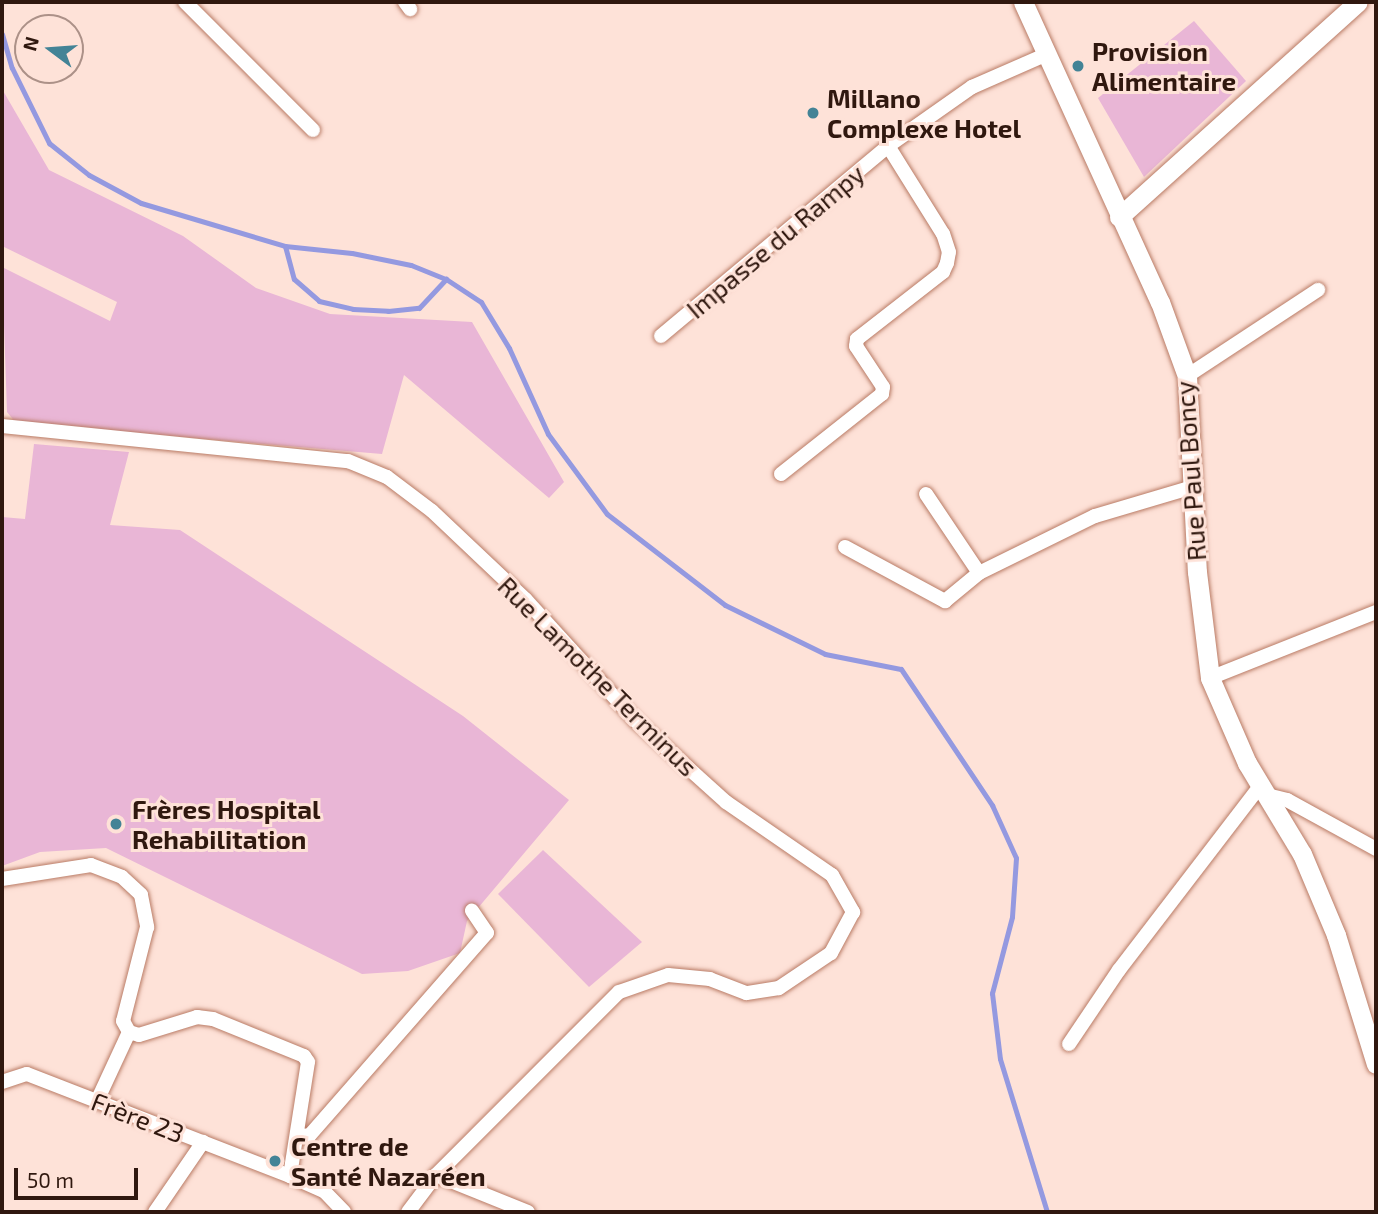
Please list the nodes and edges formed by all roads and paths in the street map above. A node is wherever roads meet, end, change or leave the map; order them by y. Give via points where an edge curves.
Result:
1 (184, 2) edge
2 (1023, 2) edge
3 (1358, 2) edge
4 (1045, 55) junction
5 (313, 130) dead end
6 (888, 146) junction
7 (1119, 217) junction
8 (1318, 290) dead end
9 (661, 336) dead end
10 (1187, 376) junction
11 (2, 426) edge
12 (781, 474) dead end
13 (1193, 487) junction
14 (926, 495) dead end
15 (845, 547) dead end
16 (979, 573) junction
17 (1376, 612) edge
18 (1210, 678) junction
19 (1264, 790) junction
20 (1376, 849) edge
21 (2, 879) edge
22 (472, 911) dead end
23 (129, 1032) junction
24 (1069, 1044) dead end
25 (1376, 1064) edge
26 (2, 1082) edge
27 (97, 1101) junction
28 (299, 1135) junction
29 (203, 1142) junction
30 (436, 1175) junction
31 (290, 1176) junction
32 (155, 1212) edge
33 (344, 1212) edge
34 (408, 1212) edge
35 (528, 1212) edge

1 - 5 street
2 - 4 street, Rue Paul Boncy
3 - 7 street
4 - 6 street, Impasse du Rampy via 972,87
4 - 7 street, Rue Paul Boncy
6 - 9 street, Impasse du Rampy
6 - 12 street, Impasse du Rampy via 943,234 947,263 943,272 856,339 883,387 882,394
7 - 10 street, Rue Paul Boncy via 1160,302
8 - 10 street
10 - 13 street, Rue Paul Boncy
11 - 30 street, Rue Lamothe Terminus via 348,461 387,477 432,511 526,600 636,721 726,802 832,875 853,912 831,953 779,988 746,993 710,979 668,975 619,992
13 - 16 street via 1095,516
13 - 18 street, Rue Paul Boncy via 1197,572
14 - 16 street
15 - 16 street via 941,600 948,600
17 - 18 street
18 - 19 street, Rue Paul Boncy via 1247,763
19 - 20 street
19 - 24 street via 1119,970
19 - 25 street, Rue Paul Boncy via 1302,854 1336,935
21 - 23 street via 91,865 122,877 141,895 147,927 122,1021
22 - 28 street via 487,933 309,1136
23 - 27 street
23 - 28 street via 139,1035 197,1017 304,1056 308,1062
26 - 27 street, Frère 23 via 27,1074
27 - 29 street, Frère 23
28 - 31 street
29 - 31 street, Frère 23
29 - 32 street
30 - 34 street, Rue Lamothe Terminus
30 - 35 street
31 - 33 street, Frère 23 via 324,1191

